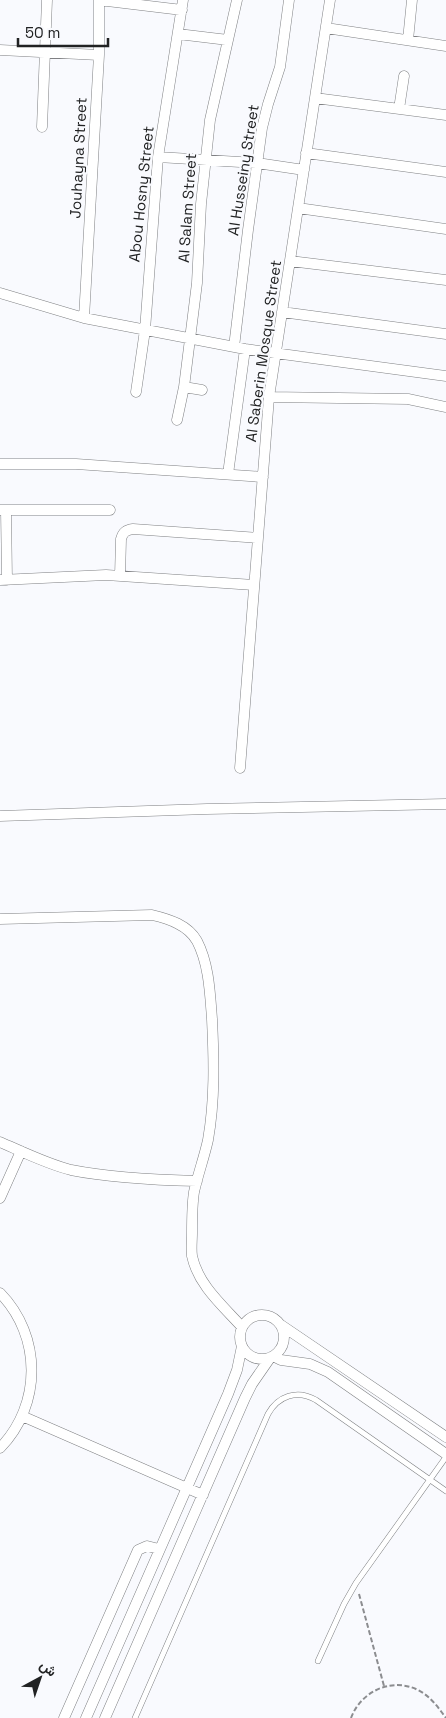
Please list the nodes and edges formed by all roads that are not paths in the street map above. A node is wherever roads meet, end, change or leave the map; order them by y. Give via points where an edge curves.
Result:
1 (46, 0) edge
2 (99, 0) edge
3 (237, 0) edge
4 (290, 0) edge
5 (330, 0) edge
6 (412, 0) edge
7 (130, 2) edge
8 (182, 5) edge
9 (326, 28) junction
10 (178, 34) junction
11 (228, 40) junction
12 (408, 40) junction
13 (446, 46) edge
14 (0, 50) edge
15 (44, 52) junction
16 (99, 55) junction
17 (404, 76) dead end
18 (315, 98) junction
19 (399, 109) junction
20 (446, 115) edge
21 (42, 127) dead end
22 (306, 153) junction
23 (158, 157) junction
24 (205, 159) junction
25 (257, 163) junction
26 (304, 170) junction
27 (446, 172) edge
28 (298, 208) junction
29 (446, 229) edge
30 (290, 261) junction
31 (446, 280) edge
32 (0, 293) edge
33 (282, 312) junction
34 (84, 318) junction
35 (145, 330) junction
36 (446, 334) edge
37 (190, 339) junction
38 (234, 347) junction
39 (245, 349) junction
40 (276, 353) junction
41 (446, 376) edge
42 (184, 387) junction
43 (202, 390) dead end
44 (136, 392) dead end
45 (269, 396) junction
46 (446, 407) edge
47 (177, 420) dead end
48 (0, 464) edge
49 (228, 474) junction
50 (263, 476) junction
51 (3, 510) edge
52 (110, 510) dead end
53 (258, 538) junction
54 (120, 576) junction
55 (4, 580) edge
56 (254, 586) junction
57 (240, 768) dead end
58 (446, 804) edge
59 (0, 816) edge
60 (0, 919) edge
61 (0, 1142) edge
62 (21, 1151) junction
63 (197, 1181) junction
64 (0, 1198) edge
65 (0, 1293) edge
66 (281, 1325) junction
67 (242, 1327) junction
68 (242, 1346) junction
69 (272, 1357) junction
70 (22, 1416) junction
71 (446, 1437) edge
72 (0, 1448) edge
73 (446, 1455) edge
74 (429, 1479) junction
75 (186, 1488) junction
76 (446, 1491) edge
77 (202, 1495) junction
78 (159, 1550) junction
79 (318, 1661) dead end
80 (64, 1718) edge
81 (86, 1718) edge
82 (105, 1718) edge
83 (135, 1718) edge

1 - 15 street
2 - 7 street
2 - 16 street, Jouhayna Street
3 - 11 street, Al Salam Street
4 - 25 street, Al Husseiny Street via 280,67 268,104
5 - 9 street, Al Saberin Mosque Street
6 - 12 street
7 - 8 street
8 - 10 street, Abou Hosny Street
9 - 12 street
9 - 18 street, Al Saberin Mosque Street
10 - 11 street
10 - 23 street, Abou Hosny Street
11 - 24 street, Al Salam Street
12 - 13 street
14 - 15 street
15 - 16 street
15 - 21 street
16 - 34 street, Jouhayna Street
17 - 19 street
18 - 19 street
18 - 22 street, Al Saberin Mosque Street
19 - 20 street
22 - 26 street, Al Saberin Mosque Street
22 - 27 street
23 - 24 street
23 - 35 street, Abou Hosny Street
24 - 25 street
24 - 37 street, Al Salam Street
25 - 26 street
25 - 38 street, Al Husseiny Street
26 - 28 street, Al Saberin Mosque Street
28 - 29 street
28 - 30 street, Al Saberin Mosque Street
30 - 31 street
30 - 33 street, Al Saberin Mosque Street
32 - 34 street
33 - 36 street
33 - 40 street, Al Saberin Mosque Street
34 - 35 street
35 - 37 street
35 - 44 street, Abou Hosny Street
37 - 38 street
37 - 42 street, Al Salam Street
38 - 39 street
39 - 40 street
39 - 49 street
40 - 41 street
40 - 45 street, Al Saberin Mosque Street
42 - 43 street
42 - 47 street, Al Salam Street
45 - 46 street via 408,399
45 - 50 street, Al Saberin Mosque Street
48 - 49 street via 76,464
49 - 50 street
50 - 53 street, Al Saberin Mosque Street
51 - 52 street
51 - 55 street
53 - 54 street via 126,530 121,539
53 - 56 street, Al Saberin Mosque Street
54 - 55 street
54 - 56 street
56 - 57 street, Al Saberin Mosque Street
58 - 59 street
60 - 63 street via 152,915 184,927 197,940 210,988 214,1099
61 - 62 street
62 - 63 street via 71,1170
62 - 64 street
63 - 67 street via 192,1214 192,1256 208,1288
65 - 70 street via 15,1311 31,1355 31,1386
66 - 67 street via 271,1316 258,1315
66 - 69 street via 284,1342
66 - 71 street
67 - 68 street
68 - 69 street via 245,1352 257,1359
68 - 75 street via 233,1382
69 - 73 street via 310,1364 328,1372
69 - 77 street via 245,1398
70 - 72 street
70 - 75 street
73 - 74 lane
74 - 76 lane
74 - 79 lane via 356,1582
74 - 83 lane via 310,1397 286,1396 275,1404
75 - 77 street
75 - 78 street
77 - 82 street
78 - 80 street via 146,1546 138,1550
78 - 81 street

